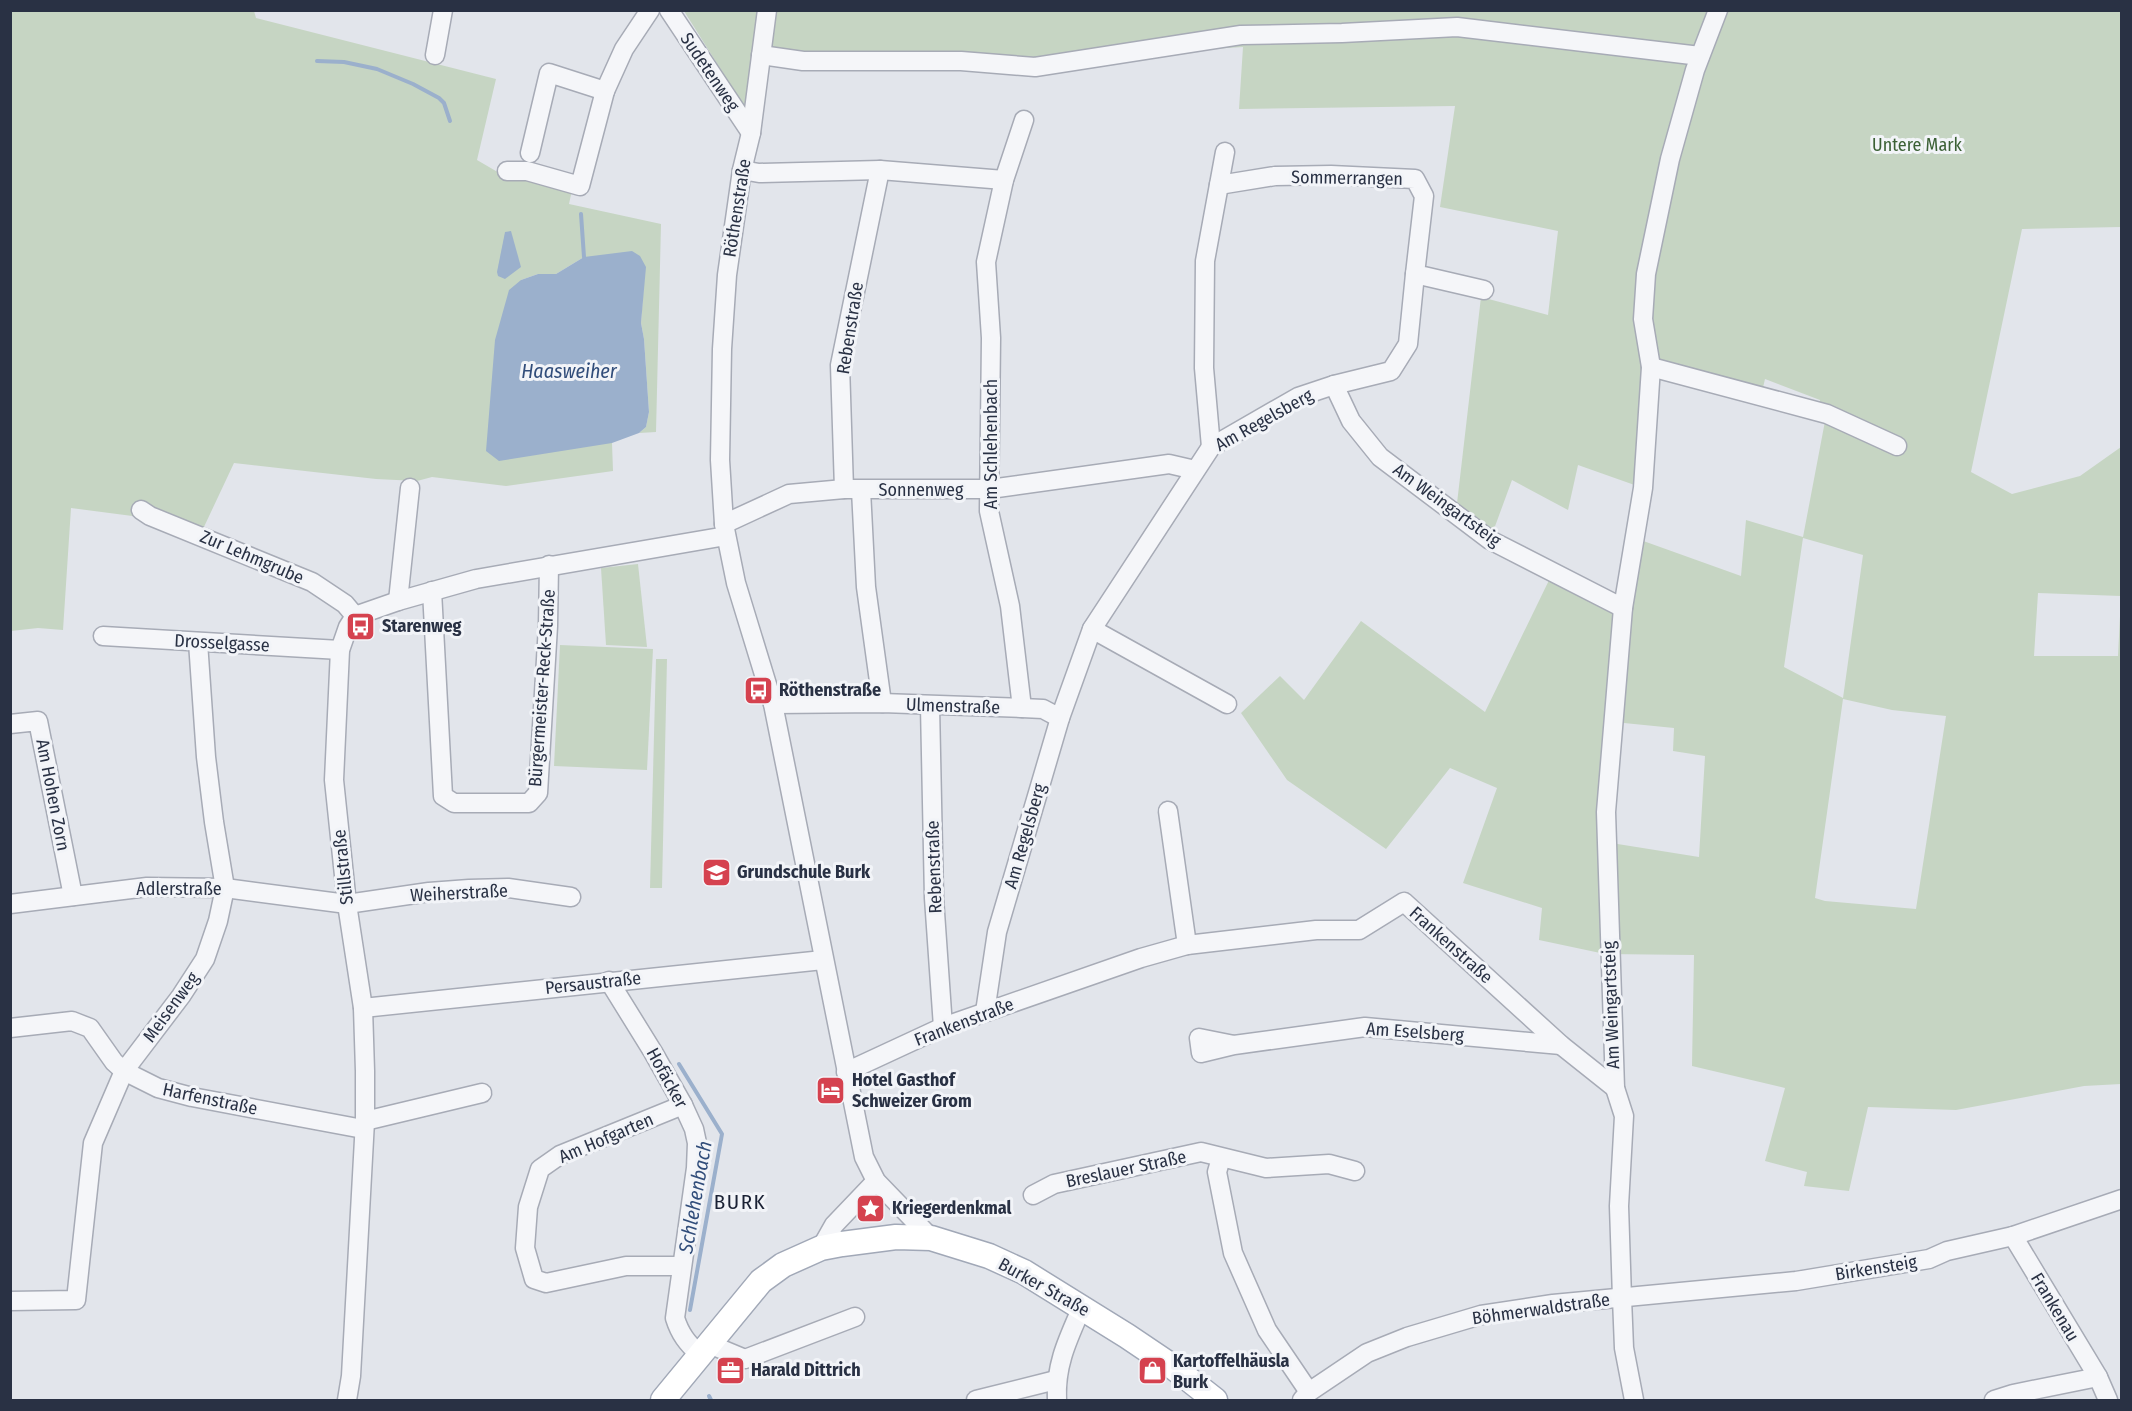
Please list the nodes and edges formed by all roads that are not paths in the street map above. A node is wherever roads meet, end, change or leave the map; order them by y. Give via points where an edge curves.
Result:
1 (442, 10) edge
2 (650, 10) edge
3 (669, 10) edge
4 (768, 10) edge
5 (1718, 10) edge
6 (435, 55) dead end
7 (761, 55) junction
8 (1700, 56) junction
9 (605, 91) junction
10 (1024, 120) dead end
11 (751, 133) junction
12 (1225, 152) dead end
13 (530, 153) dead end
14 (741, 170) junction
15 (880, 170) junction
16 (507, 171) dead end
17 (1004, 180) junction
18 (1219, 185) junction
19 (1415, 274) junction
20 (1484, 290) dead end
21 (1651, 367) junction
22 (1334, 385) junction
23 (1897, 446) dead end
24 (1211, 447) junction
25 (1195, 470) junction
26 (410, 488) dead end
27 (990, 489) junction
28 (852, 490) junction
29 (141, 510) dead end
30 (725, 530) junction
31 (549, 565) junction
32 (432, 591) junction
33 (398, 601) junction
34 (1623, 608) junction
35 (355, 616) junction
36 (1092, 629) junction
37 (103, 636) dead end
38 (198, 642) junction
39 (340, 650) junction
40 (882, 703) junction
41 (773, 704) junction
42 (1227, 704) dead end
43 (930, 706) junction
44 (1022, 708) junction
45 (1060, 718) junction
46 (10, 724) edge
47 (1168, 811) dead end
48 (225, 888) junction
49 (73, 896) junction
50 (571, 897) dead end
51 (10, 904) edge
52 (347, 904) junction
53 (1187, 945) junction
54 (824, 960) junction
55 (609, 981) junction
56 (363, 1008) junction
57 (985, 1012) junction
58 (943, 1027) junction
59 (10, 1028) edge
60 (1234, 1045) dead end
61 (1561, 1045) junction
62 (124, 1071) junction
63 (846, 1072) junction
64 (1615, 1088) junction
65 (482, 1093) dead end
66 (683, 1106) junction
67 (364, 1125) junction
68 (1221, 1158) junction
69 (1355, 1170) dead end
70 (876, 1181) junction
71 (1033, 1195) dead end
72 (2121, 1199) edge
73 (2013, 1236) junction
74 (931, 1238) junction
75 (821, 1248) junction
76 (681, 1266) junction
77 (1622, 1298) junction
78 (10, 1301) edge
79 (1082, 1307) junction
80 (855, 1317) dead end
81 (704, 1349) junction
82 (2098, 1377) junction
83 (1056, 1380) junction
84 (1306, 1396) edge
85 (347, 1401) edge
86 (663, 1401) edge
87 (976, 1401) edge
88 (1057, 1401) edge
89 (1215, 1401) edge
90 (1634, 1401) edge
91 (1994, 1401) edge
92 (2108, 1401) edge

1 - 6 street
2 - 9 street via 624,48
3 - 11 street, Sudetenweg
4 - 7 street, Röthenstraße
5 - 8 street, Am Weingartsteig
7 - 8 street via 803,61 961,61 1035,67 1241,35 1457,27
7 - 11 street, Röthenstraße
8 - 21 street, Am Weingartsteig via 1670,159 1646,274 1643,319
9 - 13 street via 549,73
9 - 16 street via 580,186 527,171
10 - 17 street, Am Schlehenbach
11 - 14 street, Röthenstraße
12 - 18 street
14 - 15 street via 759,174
14 - 30 street, Röthenstraße via 722,349 720,460
15 - 17 street
15 - 28 street, Rebenstraße via 840,365
17 - 27 street, Am Schlehenbach via 986,262 991,338
18 - 19 street, Sommerrangen via 1275,176 1414,179 1424,196
18 - 24 street via 1205,261 1204,368
19 - 20 street
19 - 22 street, Am Regelsberg via 1408,344 1390,371
21 - 23 street via 1827,414
21 - 34 street, Am Weingartsteig via 1643,488
22 - 24 street, Am Regelsberg via 1298,398
22 - 34 street, Am Weingartsteig via 1351,421 1380,457 1491,540
24 - 25 street, Am Regelsberg
25 - 27 street, Sonnenweg via 1169,464
25 - 36 street, Am Regelsberg
26 - 33 street
27 - 28 street, Sonnenweg
27 - 44 street, Am Schlehenbach via 989,511 1010,606
28 - 30 street, Sonnenweg via 789,494
28 - 40 street, Rebenstraße
29 - 35 street, Zur Lehmgrube via 312,582 345,604
30 - 31 street
30 - 41 street, Röthenstraße via 736,583
31 - 32 street
31 - 32 street, Bürgermeister-Reck-Straße via 538,793 529,803 453,803 443,796
32 - 33 street
33 - 35 street
34 - 64 street, Am Weingartsteig via 1606,812
35 - 39 street, Stillstraße
36 - 42 street
36 - 45 street, Am Regelsberg
37 - 38 street, Drosselgasse
38 - 39 street, Drosselgasse
38 - 48 street, Meisenweg via 213,822
39 - 52 street, Stillstraße via 334,780
40 - 41 street, Ulmenstraße
40 - 43 street, Ulmenstraße
41 - 54 street, Röthenstraße
43 - 44 street, Ulmenstraße
43 - 58 street, Rebenstraße via 934,898
44 - 45 street, Ulmenstraße via 1043,709
45 - 57 street, Am Regelsberg via 997,933
46 - 49 street, Am Hohen Zorn via 38,721
47 - 53 street
48 - 49 street, Adlerstraße via 147,887
48 - 52 street, Adlerstraße
48 - 62 street, Meisenweg via 205,959
49 - 51 street, Adlerstraße
50 - 52 street, Weiherstraße via 508,888 469,889
52 - 56 street, Stillstraße
53 - 57 street, Frankenstraße
53 - 61 street, Frankenstraße via 1316,930 1359,930 1404,902
54 - 55 street, Persaustraße
54 - 63 street, Röthenstraße
55 - 56 street, Persaustraße
55 - 66 street, Hofäcker
56 - 67 street, Stillstraße
57 - 58 street, Frankenstraße
58 - 63 street, Frankenstraße
59 - 62 street, Harfenstraße via 72,1021 90,1028
60 - 61 street, Am Eselsberg via 1365,1027
61 - 64 street, Frankenstraße
62 - 67 street, Harfenstraße via 158,1088 192,1097
62 - 78 street, Meisenweg via 93,1143 76,1300
63 - 70 street, Röthenstraße via 864,1157
64 - 77 street, Am Weingartsteig via 1624,1116 1619,1206
65 - 67 street
66 - 76 street, Hofäcker via 694,1129 697,1160
66 - 76 street, Am Hofgarten via 560,1155 540,1169 528,1208 525,1248 534,1279 546,1283 626,1266
67 - 85 street, Stillstraße
68 - 69 street, Breslauer Straße via 1266,1168 1329,1164
68 - 71 street, Breslauer Straße via 1201,1152 1054,1184
68 - 84 street via 1217,1172 1233,1254 1267,1330
70 - 74 street, Röthenstraße
70 - 75 street via 834,1225
72 - 73 street, Birkensteig
73 - 77 street, Birkensteig via 1929,1259 1796,1281
73 - 82 street, Frankenau
74 - 75 main road, Burker Straße via 896,1237
74 - 79 main road, Burker Straße via 988,1256
75 - 81 main road, Burker Straße via 761,1281
76 - 81 street, Hofäcker via 675,1318 687,1343
77 - 84 street, Böhmerwaldstraße via 1480,1315 1407,1337 1367,1353
77 - 90 street, Am Weingartsteig via 1624,1348
79 - 83 street via 1066,1342
79 - 89 main road, Burker Straße via 1173,1367
80 - 81 street via 745,1359
81 - 86 main road, Burker Straße
82 - 91 street
82 - 92 street, Frankenau
83 - 87 street
83 - 88 street

